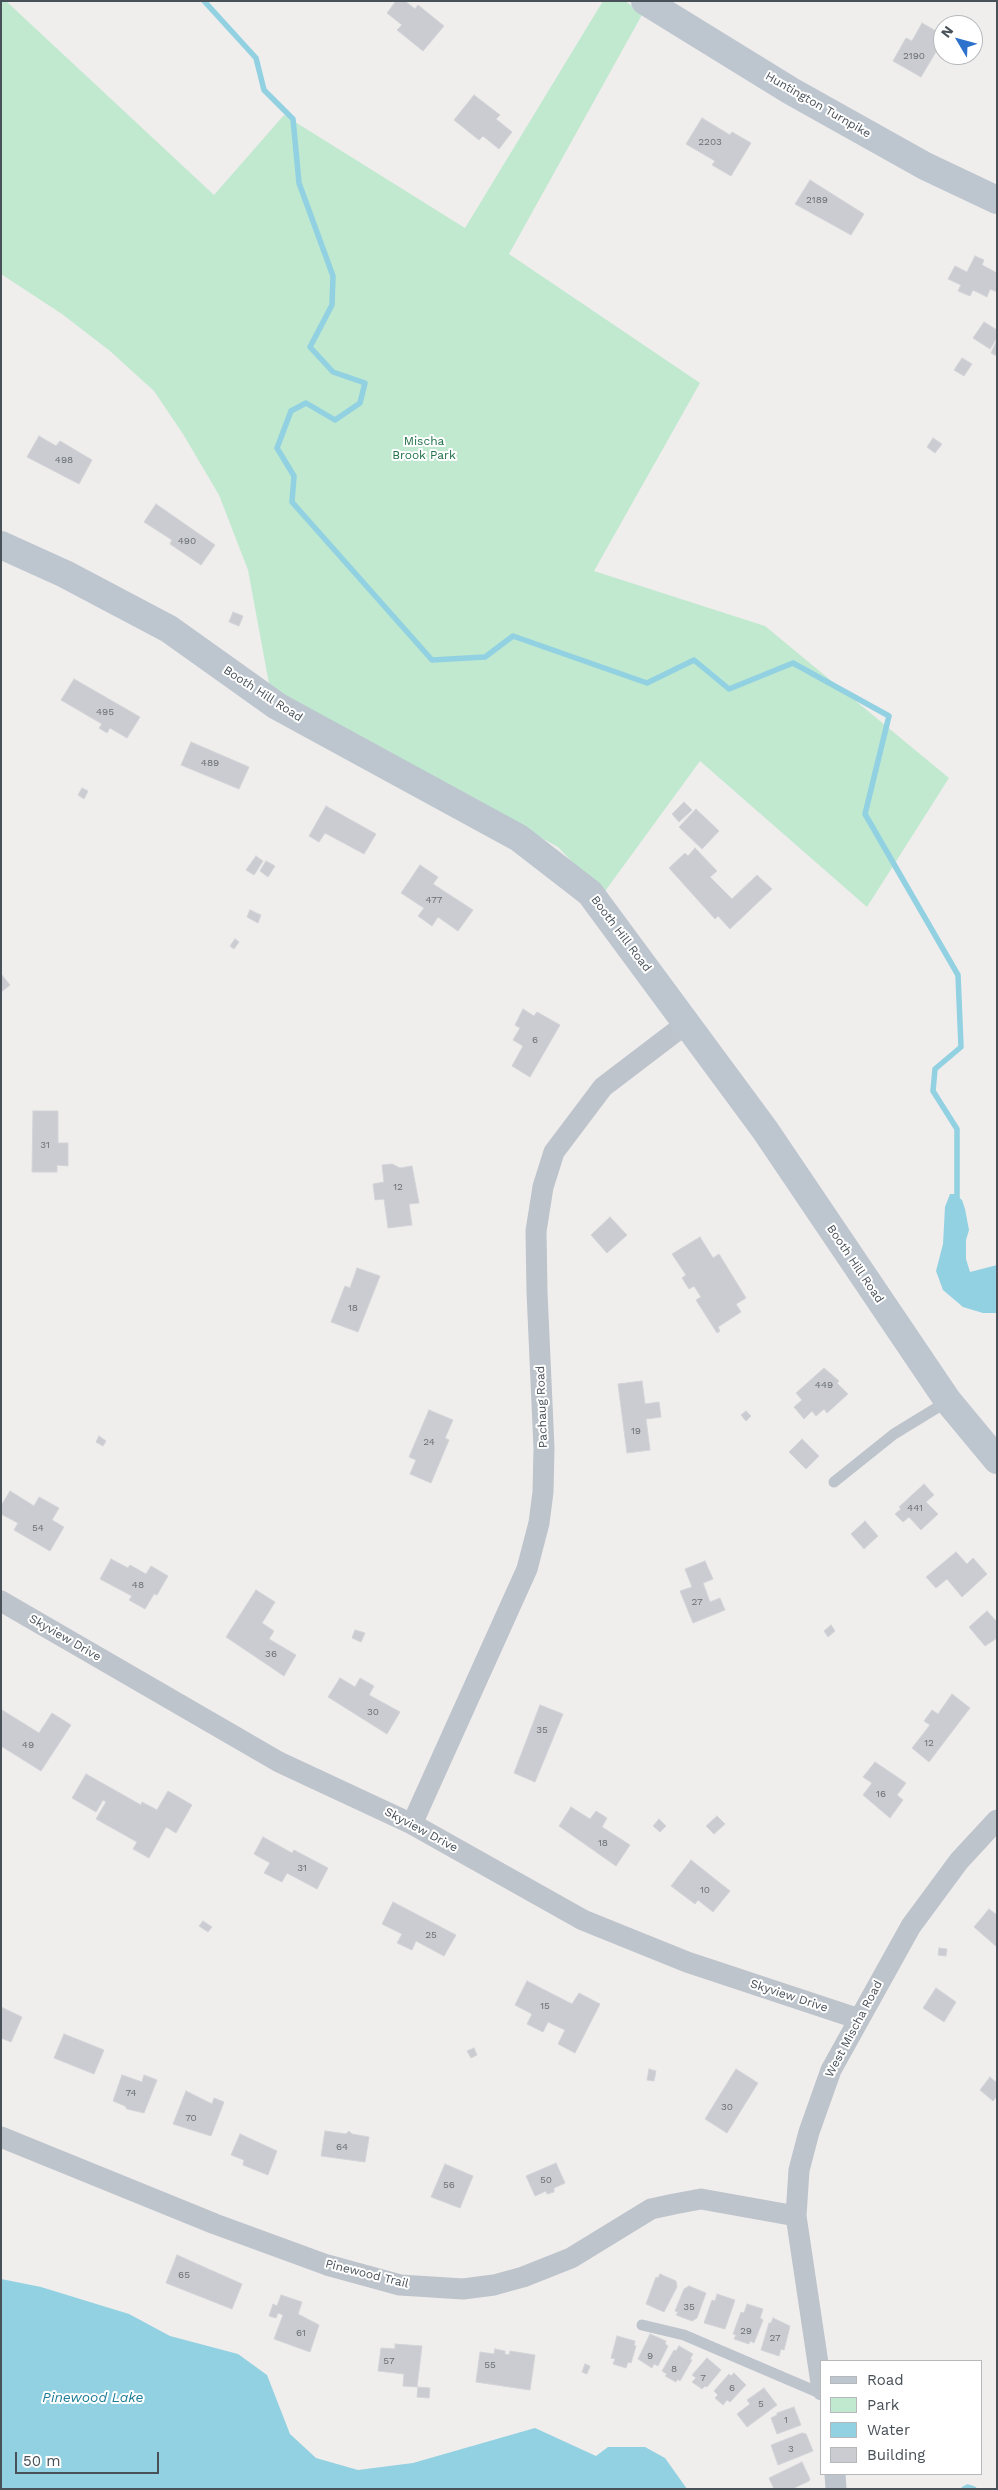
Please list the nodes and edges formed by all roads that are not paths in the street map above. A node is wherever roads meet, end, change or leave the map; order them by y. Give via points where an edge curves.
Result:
1 (645, 1) edge
2 (997, 200) edge
3 (1, 545) edge
4 (686, 1023) junction
5 (948, 1401) junction
6 (997, 1460) edge
7 (834, 1482) dead end
8 (1, 1601) edge
9 (997, 1820) edge
10 (412, 1824) junction
11 (858, 2019) junction
12 (1, 2136) edge
13 (796, 2216) junction
14 (642, 2325) dead end
15 (820, 2377) edge
16 (820, 2393) edge
17 (835, 2475) edge
18 (836, 2489) edge

1 - 2 street, Huntington Turnpike via 799,95 925,166
3 - 4 street, Booth Hill Road via 65,574 169,629 277,706 519,838 590,893
4 - 5 street, Booth Hill Road via 765,1130
4 - 10 street, Pachaug Road via 603,1087 554,1152 543,1187 536,1231 544,1448 539,1522 527,1569
5 - 6 street, Booth Hill Road
5 - 7 lane via 894,1434
8 - 10 street, Skyview Drive via 279,1762
9 - 11 street, West Mischa Road via 958,1861 911,1926
10 - 11 street, Skyview Drive via 583,1920 687,1962
11 - 13 street, West Mischa Road via 831,2070 809,2132 799,2170
12 - 13 street, Pinewood Trail via 215,2224 327,2265 400,2285 463,2289 523,2277 571,2258 651,2209 700,2199
13 - 15 street, West Mischa Road
14 - 16 lane via 684,2335
17 - 18 street

